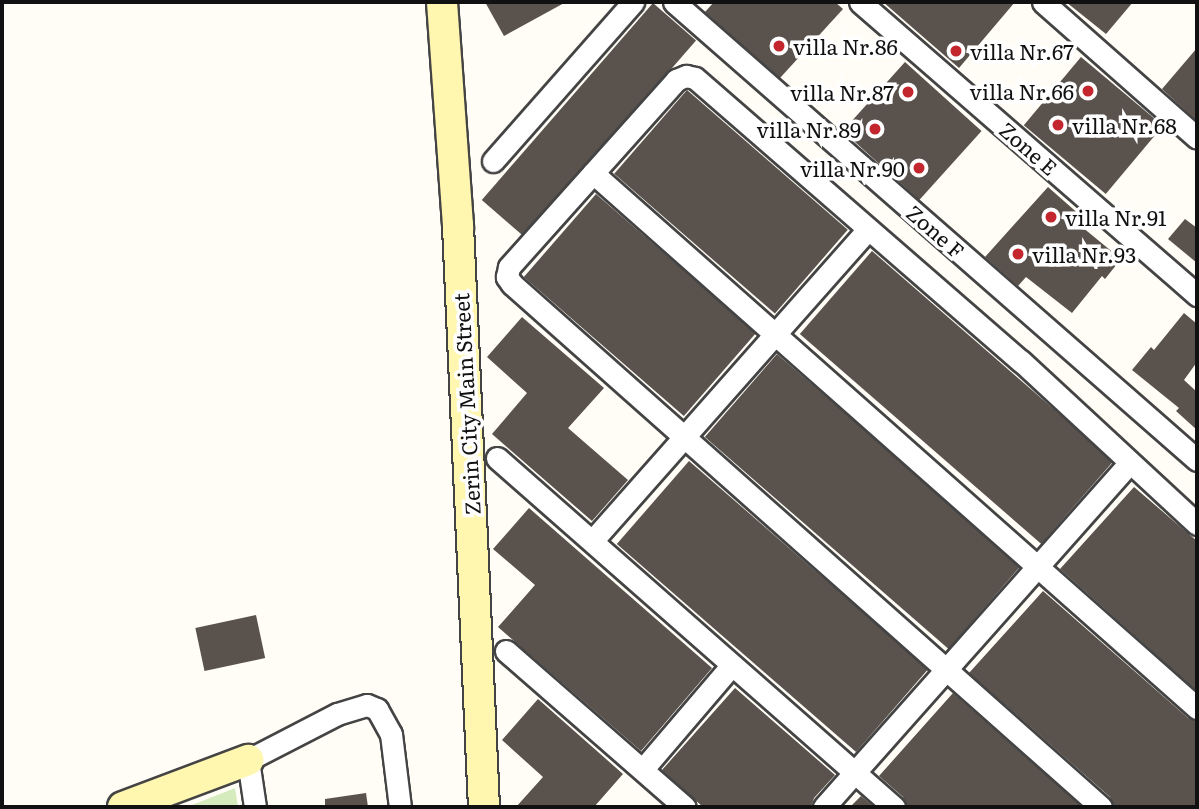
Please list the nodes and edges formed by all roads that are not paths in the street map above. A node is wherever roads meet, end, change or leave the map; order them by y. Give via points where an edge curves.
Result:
1 (442, 2) edge
2 (633, 2) edge
3 (674, 2) edge
4 (860, 2) edge
5 (1043, 2) edge
6 (1197, 138) edge
7 (493, 161) dead end
8 (593, 173) junction
9 (867, 230) junction
10 (1197, 295) edge
11 (776, 335) junction
12 (686, 438) junction
13 (497, 458) dead end
14 (1197, 460) edge
15 (1129, 463) junction
16 (1197, 524) edge
17 (593, 540) junction
18 (1037, 566) junction
19 (506, 651) dead end
20 (731, 666) junction
21 (945, 669) junction
22 (1197, 708) edge
23 (248, 760) junction
24 (643, 769) junction
25 (854, 773) junction
26 (123, 807) edge
27 (255, 807) edge
28 (400, 807) edge
29 (484, 807) edge
30 (682, 807) edge
31 (824, 807) edge
32 (894, 807) edge
33 (1101, 807) edge

1 - 29 street, Zerin City Main Street via 458,226
2 - 7 street
3 - 14 street, Zone F
4 - 10 street, Zone E
5 - 6 street
8 - 9 street via 676,80 686,76 700,82
8 - 11 street
8 - 12 street via 514,257 507,277
9 - 11 street
9 - 15 street via 1021,361
11 - 12 street
11 - 18 street
12 - 17 street
12 - 21 street
13 - 17 street
15 - 16 street
15 - 18 street
17 - 20 street
18 - 21 street
18 - 22 street
19 - 24 street
20 - 24 street
20 - 25 street
21 - 25 street
21 - 33 street
23 - 26 street
23 - 27 street
23 - 28 street via 337,714 367,705 377,709 391,734
24 - 30 street
25 - 31 street
25 - 32 street

